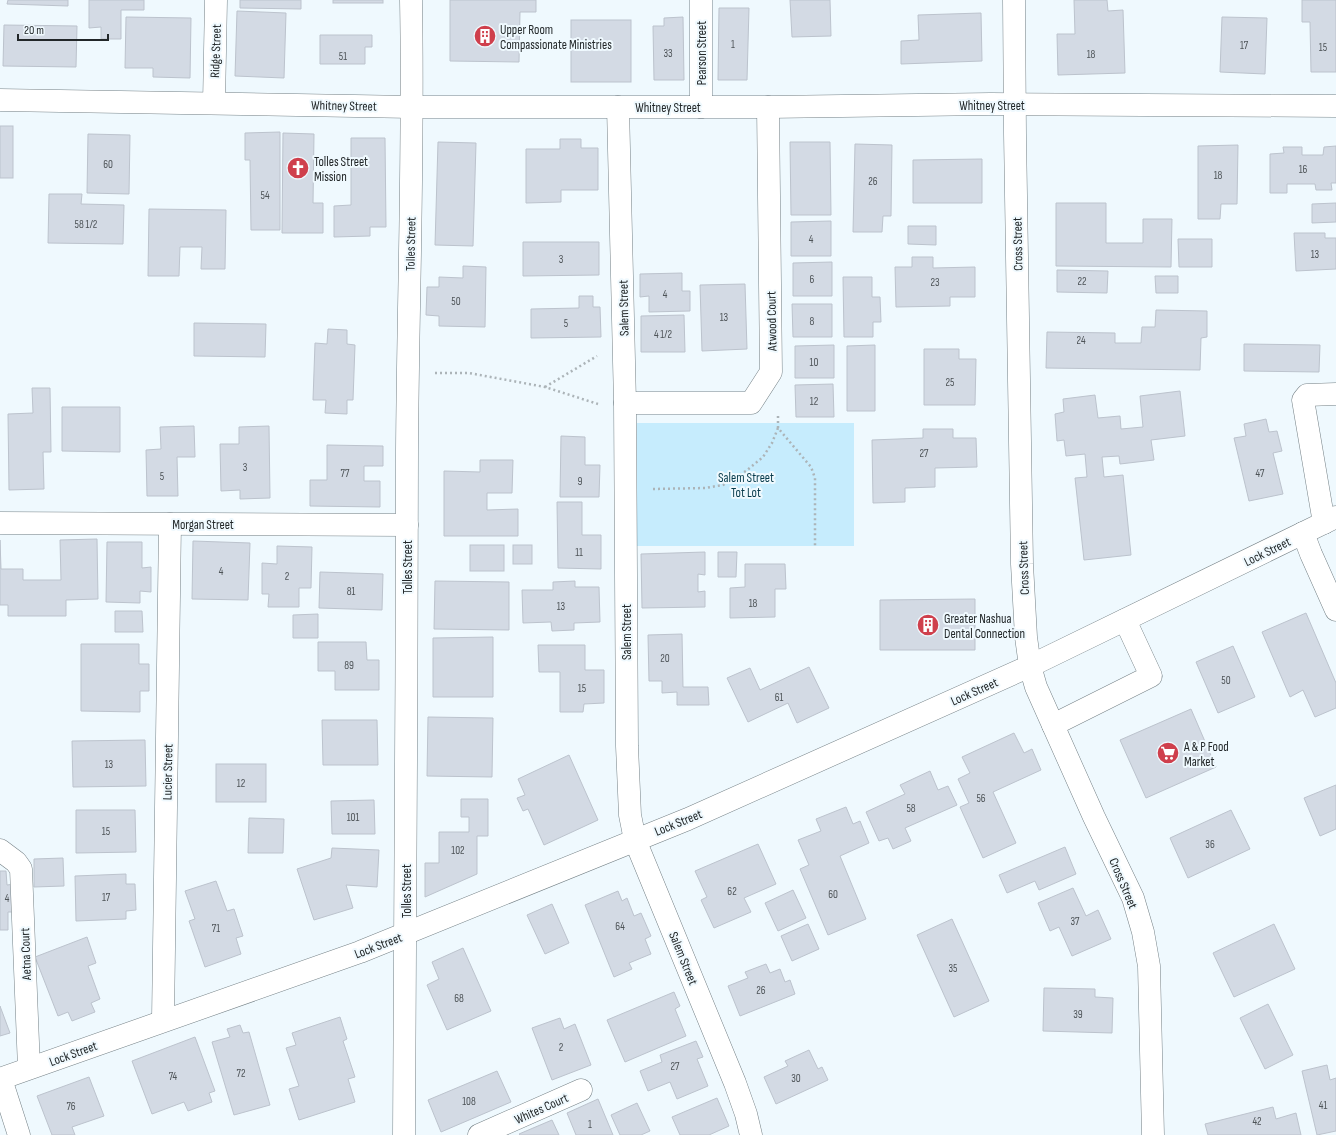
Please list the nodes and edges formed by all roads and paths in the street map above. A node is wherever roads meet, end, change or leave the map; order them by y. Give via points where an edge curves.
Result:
1 (216, 0) edge
2 (411, 0) edge
3 (701, 0) edge
4 (1014, 0) edge
5 (0, 100) edge
6 (214, 103) junction
7 (1015, 105) junction
8 (1336, 106) edge
9 (412, 107) junction
10 (618, 107) junction
11 (701, 107) junction
12 (768, 107) junction
13 (623, 341) junction
14 (430, 373) dead end
15 (545, 387) junction
16 (1336, 394) edge
17 (625, 403) junction
18 (604, 406) dead end
19 (778, 416) dead end
20 (778, 428) junction
21 (651, 489) dead end
22 (1330, 520) edge
23 (0, 523) edge
24 (170, 524) junction
25 (407, 525) junction
26 (1303, 533) junction
27 (815, 546) dead end
28 (1336, 610) edge
29 (1124, 620) junction
30 (1030, 666) junction
31 (1053, 725) junction
32 (635, 840) junction
33 (0, 850) edge
34 (406, 934) junction
35 (163, 1020) junction
36 (30, 1068) junction
37 (0, 1079) edge
38 (581, 1090) dead end
39 (19, 1135) edge
40 (404, 1135) edge
41 (479, 1135) edge
42 (751, 1135) edge
43 (1153, 1135) edge

1 - 6 street, Ridge Street
2 - 9 street, Tolles Street
3 - 11 street, Pearson Street
4 - 7 street, Cross Street
5 - 6 street, Whitney Street
6 - 9 street, Whitney Street
7 - 8 street, Whitney Street
7 - 12 street, Whitney Street
7 - 30 street, Cross Street via 1022,564
9 - 10 street, Whitney Street
9 - 25 street, Tolles Street
10 - 11 street, Whitney Street
10 - 13 street, Salem Street
11 - 12 street, Whitney Street
12 - 17 street, Atwood Court via 771,372 751,403
13 - 15 path
13 - 17 street, Salem Street
14 - 15 path via 469,374
15 - 18 path
16 - 22 street via 1306,395 1303,400
17 - 32 street, Salem Street via 627,746 630,815
19 - 20 path
20 - 21 path via 762,457 746,471 723,485
20 - 27 path via 811,467 815,478
22 - 26 street, Lock Street
23 - 24 street, Morgan Street
24 - 25 street, Morgan Street
24 - 35 street, Lucier Street
25 - 34 street, Tolles Street
26 - 28 street
26 - 29 street, Lock Street
29 - 30 street, Lock Street
29 - 31 street via 1151,676
30 - 31 street, Cross Street via 1036,687
30 - 32 street, Lock Street via 688,819
31 - 43 street, Cross Street via 1133,898 1143,932 1150,966
32 - 34 street, Lock Street
32 - 42 street, Salem Street via 735,1083
33 - 36 street, Aetna Court via 21,869
34 - 35 street, Lock Street
34 - 40 street, Tolles Street
35 - 36 street, Lock Street
36 - 37 street, Lock Street
37 - 39 street
38 - 41 street, Whites Court

